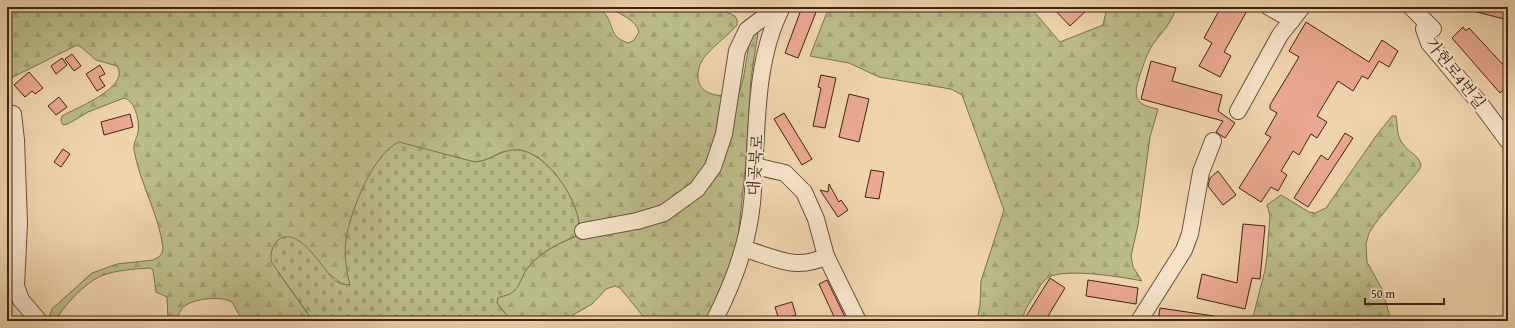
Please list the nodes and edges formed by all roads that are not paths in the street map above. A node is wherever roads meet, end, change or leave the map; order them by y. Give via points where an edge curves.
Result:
1 (782, 7) edge
2 (1269, 7) edge
3 (1302, 7) edge
4 (1411, 7) edge
5 (769, 16) edge
6 (1292, 20) junction
7 (1238, 111) dead end
8 (13, 114) dead end
9 (1508, 141) edge
10 (1213, 142) dead end
11 (755, 166) junction
12 (583, 231) dead end
13 (745, 249) junction
14 (826, 256) junction
15 (39, 321) edge
16 (714, 321) edge
17 (858, 321) edge
18 (1139, 321) edge

1 - 5 street, 대곶북로
2 - 6 street
3 - 6 street
4 - 9 street, 가현로4번길 via 1431,26 1424,29 1429,43
5 - 11 street, 대곶북로
5 - 12 street, 대곶북로 via 748,30 737,51 724,134 712,166 698,189 664,213
6 - 7 street via 1280,35
8 - 15 street via 19,223 16,286 21,300
10 - 18 street via 1200,172 1190,234 1184,250
11 - 13 street, 대곶북로
11 - 14 street via 785,173 804,192 816,219
13 - 14 street via 782,262 799,264
13 - 16 street, 대곶북로
14 - 17 street

